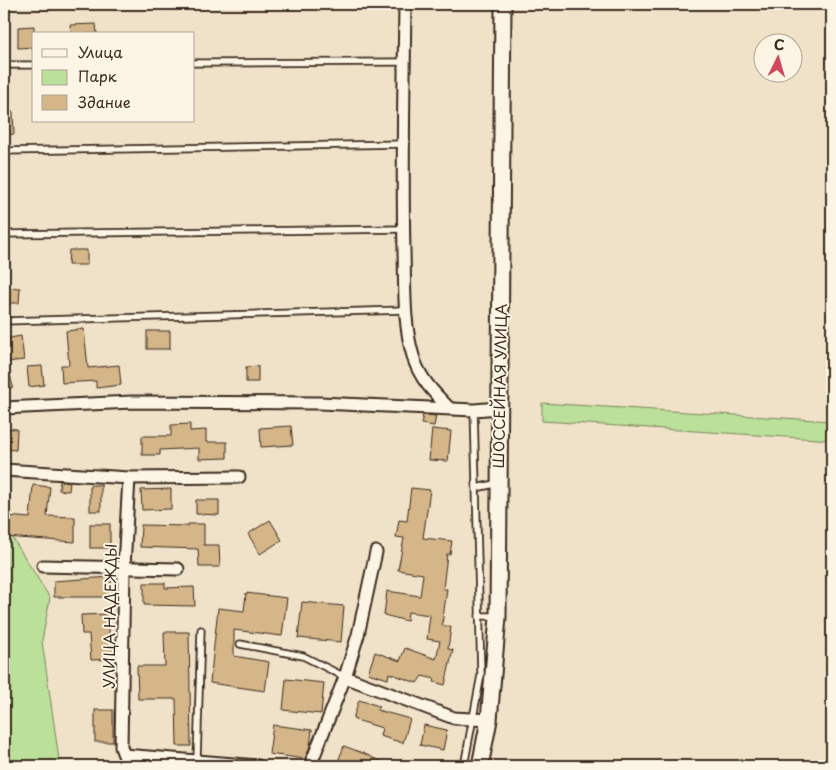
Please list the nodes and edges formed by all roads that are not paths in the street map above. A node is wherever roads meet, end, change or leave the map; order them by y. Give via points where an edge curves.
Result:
1 (405, 4) edge
2 (503, 4) edge
3 (404, 62) junction
4 (195, 63) edge
5 (32, 64) edge
6 (4, 65) edge
7 (404, 144) junction
8 (4, 151) edge
9 (404, 230) junction
10 (4, 234) edge
11 (406, 310) junction
12 (4, 321) edge
13 (4, 408) edge
14 (449, 408) junction
15 (499, 408) junction
16 (474, 410) junction
17 (4, 470) edge
18 (239, 477) dead end
19 (129, 478) junction
20 (498, 483) junction
21 (476, 488) junction
22 (376, 552) dead end
23 (42, 566) dead end
24 (124, 567) junction
25 (178, 569) dead end
26 (479, 616) junction
27 (498, 616) junction
28 (202, 630) dead end
29 (240, 644) dead end
30 (344, 677) junction
31 (482, 719) junction
32 (197, 760) junction
33 (258, 766) edge
34 (310, 766) edge
35 (464, 766) edge
36 (480, 766) edge

1 - 3 street
2 - 15 street, ШОССЕЙНАЯ УЛИЦА
3 - 4 lane
3 - 7 street
5 - 6 lane
7 - 8 lane
7 - 9 street
9 - 10 lane
9 - 11 street
11 - 12 lane
11 - 14 street via 412,356 418,371
13 - 14 street via 132,402 320,403
14 - 16 street
15 - 16 street
15 - 20 street, ШОССЕЙНАЯ УЛИЦА
16 - 21 lane
17 - 19 street
18 - 19 street
19 - 24 street, УЛИЦА НАДЕЖДЫ
20 - 21 lane
20 - 27 street, ШОССЕЙНАЯ УЛИЦА
21 - 26 lane
22 - 30 street via 358,635
23 - 24 street
24 - 25 street
24 - 32 street, УЛИЦА НАДЕЖДЫ via 121,747 124,754
26 - 27 lane
26 - 31 lane
27 - 31 street, ШОССЕЙНАЯ УЛИЦА
28 - 32 lane
29 - 30 lane via 303,656
30 - 31 street via 454,718
30 - 34 street
31 - 35 lane
31 - 36 street, ШОССЕЙНАЯ УЛИЦА
32 - 33 street

